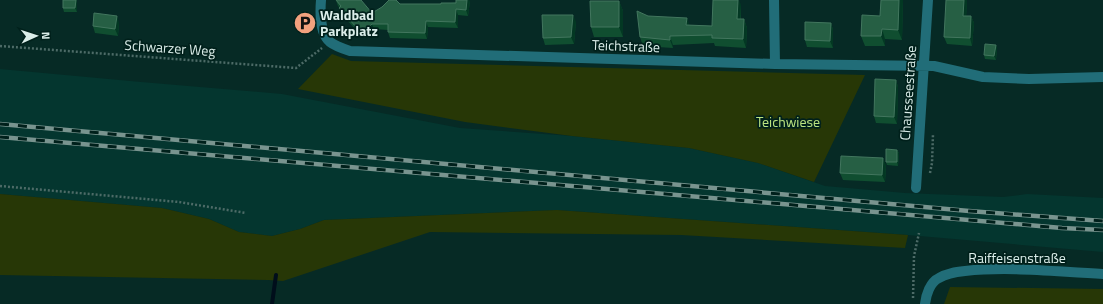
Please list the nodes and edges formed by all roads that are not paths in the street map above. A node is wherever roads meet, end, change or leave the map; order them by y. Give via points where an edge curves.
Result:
1 (321, 0) edge
2 (774, 0) edge
3 (928, 0) edge
4 (775, 64) junction
5 (924, 66) junction
6 (1103, 77) edge
7 (916, 188) dead end
8 (1103, 274) edge
9 (925, 304) edge

1 - 4 street, Teichstraße via 323,31 330,42 350,51
2 - 4 street
3 - 5 street, Chausseestraße
4 - 5 street, Teichstraße
5 - 6 street, Teichstraße via 983,77
5 - 7 street, Chausseestraße
8 - 9 street, Raiffeisenstraße via 1011,269 950,273 938,278 929,288

